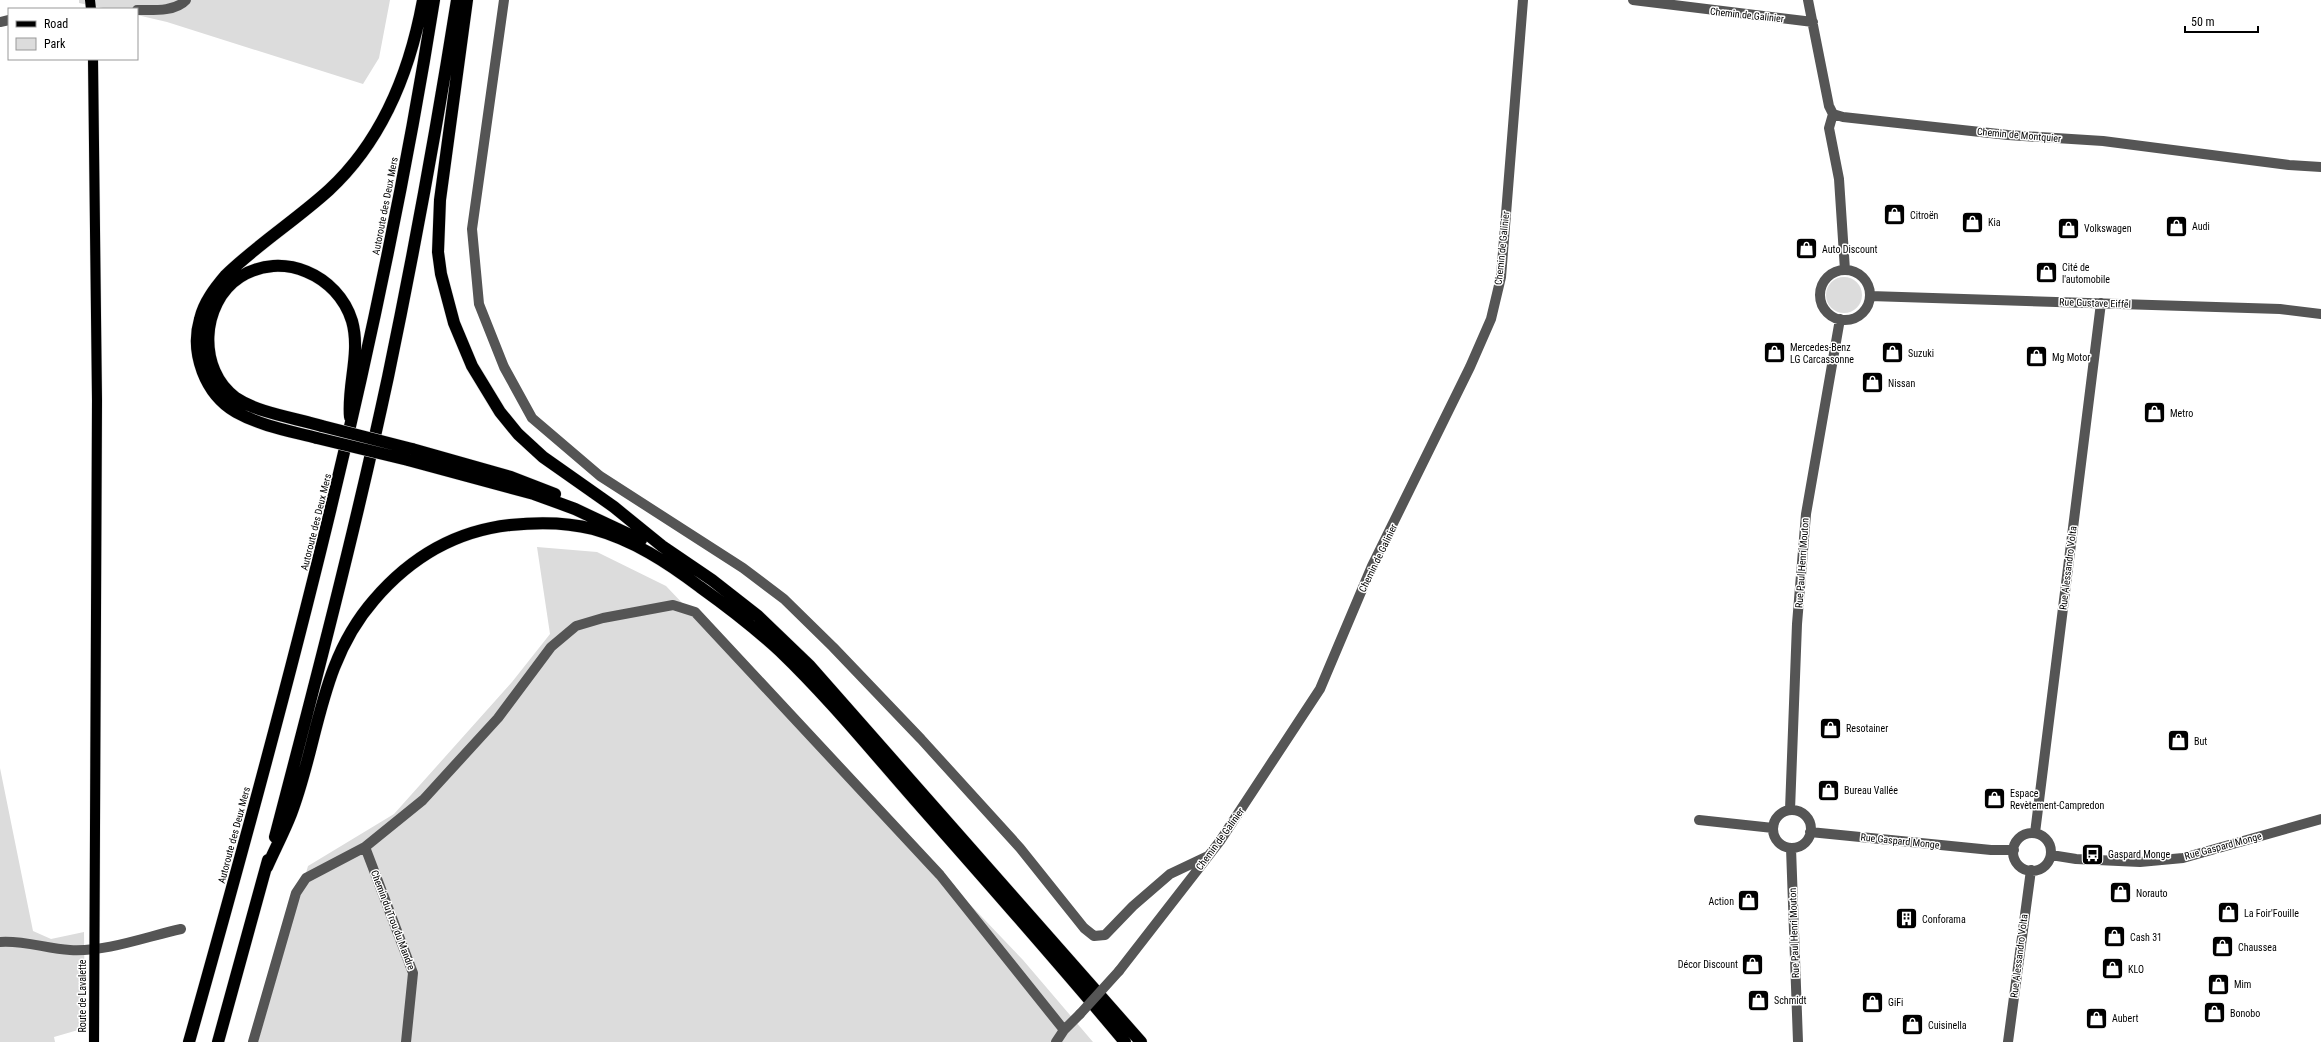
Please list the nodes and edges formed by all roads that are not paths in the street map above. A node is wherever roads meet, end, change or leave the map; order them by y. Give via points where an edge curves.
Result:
1 (186, 0) edge
2 (423, 0) edge
3 (434, 0) edge
4 (457, 0) edge
5 (467, 0) edge
6 (504, 0) edge
7 (1523, 0) edge
8 (1633, 0) edge
9 (1808, 0) edge
10 (138, 10) edge
11 (1813, 22) junction
12 (93, 60) edge
13 (1833, 114) junction
14 (2321, 167) edge
15 (1845, 270) junction
16 (1870, 296) junction
17 (2101, 303) junction
18 (2321, 314) edge
19 (1840, 319) junction
20 (351, 430) junction
21 (410, 454) junction
22 (662, 546) junction
23 (669, 564) junction
24 (1790, 810) junction
25 (2321, 819) edge
26 (1700, 820) dead end
27 (1773, 828) junction
28 (1810, 832) junction
29 (2035, 833) junction
30 (365, 846) junction
31 (1791, 848) junction
32 (2014, 850) junction
33 (2051, 855) junction
34 (1208, 856) junction
35 (266, 867) junction
36 (2031, 870) junction
37 (181, 929) dead end
38 (0, 942) edge
39 (94, 950) junction
40 (1064, 1030) junction
41 (94, 1042) edge
42 (189, 1042) edge
43 (218, 1042) edge
44 (253, 1042) edge
45 (406, 1042) edge
46 (1056, 1042) edge
47 (1125, 1042) edge
48 (1141, 1042) edge
49 (1798, 1042) edge
50 (2008, 1042) edge

1 - 10 street via 182,4 160,10
2 - 21 highway, bridge via 406,69 394,100 366,146 330,188 226,275 213,290 200,319 196,339 202,368 214,392 223,403 235,411 260,423 317,438
3 - 20 highway, Autoroute des Deux Mers via 401,190
4 - 35 highway via 424,198 387,378 317,677
5 - 22 highway via 438,228 441,274 454,323 468,358 486,390 518,434 543,457 614,507
6 - 34 street via 472,229 479,304 504,367 532,418 600,476 743,568 784,599 922,740 1020,848 1084,928 1094,936 1105,935 1132,906 1170,874
7 - 34 street, Chemin de Galinier via 1501,277 1490,319 1418,475 1372,566 1320,689 1295,730
8 - 11 street, Chemin de Galinier
9 - 11 street
11 - 13 street via 1826,96
12 - 39 main road, Route de Lavalette via 97,384
13 - 14 street, Chemin de Montquier via 2008,135 2103,141 2289,166
13 - 15 street via 1829,128 1839,179
15 - 16 street via 1860,275 1867,284
15 - 19 street via 1828,276 1820,292 1825,310
16 - 17 street, Rue Gustave Eiffel
16 - 19 street via 1868,304 1860,314
17 - 18 street, Rue Gustave Eiffel via 2280,309
17 - 29 street, Rue Alessandro Volta
19 - 24 street, Rue Paul Henri Mouton via 1806,514 1799,602
20 - 21 highway, bridge via 348,400 355,367 354,334 345,304 336,291 323,279 308,271 279,266 252,271 229,286 213,313 208,344 214,369 226,388 246,403
20 - 42 highway, Autoroute des Deux Mers via 290,676
21 - 22 highway via 539,486 614,520
21 - 23 highway via 575,509 640,539
22 - 48 highway via 758,616 809,665
23 - 35 highway via 614,536 564,523 540,522 476,530 450,540 413,562 371,603 333,666 291,814
23 - 47 highway via 745,620 801,673 1054,958
24 - 27 street via 1779,816
24 - 28 street via 1803,814 1810,825
25 - 33 street, Rue Gaspard Monge via 2183,858 2140,862
26 - 27 street
27 - 31 street via 1778,842
28 - 31 street via 1803,843
28 - 32 street, Rue Gaspard Monge via 1991,850
29 - 32 street via 2020,837
29 - 33 street via 2048,841
30 - 40 street via 423,800 498,718 551,647 576,626 603,618 672,605 695,612 861,789 940,875
30 - 44 street via 306,878 296,893
30 - 45 street, Chemin du Trou du Mandre via 413,973
31 - 49 street, Rue Paul Henri Mouton
32 - 36 street via 2018,864
33 - 36 street via 2044,866
34 - 40 street, Chemin de Galinier, bridge via 1118,971
35 - 43 highway
36 - 50 street, Rue Alessandro Volta
37 - 39 street
38 - 39 street via 69,950
39 - 41 main road, Route de Lavalette
40 - 46 street, Chemin de Galinier

